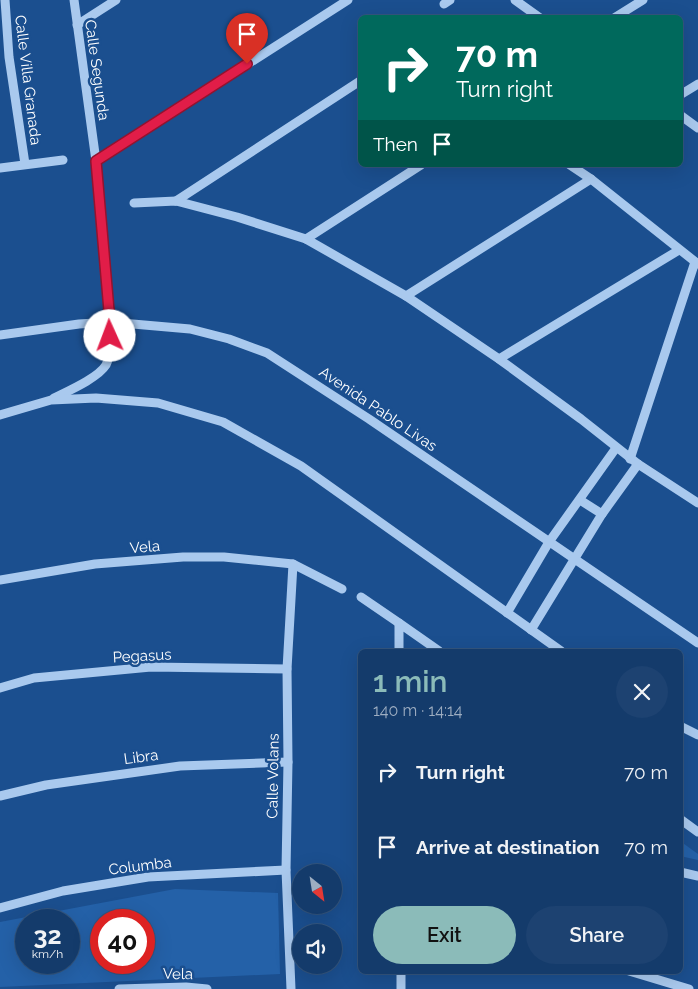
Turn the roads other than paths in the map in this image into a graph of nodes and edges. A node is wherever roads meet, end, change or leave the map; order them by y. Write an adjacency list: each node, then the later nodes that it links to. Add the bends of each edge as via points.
1 (5, 0): 10 (street, Calle Villa Granada)
2 (74, 0): 9 (street, Calle Segunda)
3 (116, 0): 9 (street)
4 (348, 0): 17 (street)
5 (515, 0): 7 (street)
6 (643, 0): 8 (street)
7 (536, 15)
8 (619, 15)
9 (77, 25): 17 (street, Calle Segunda)
10 (5, 58): 18 (street, Calle Villa Granada)
11 (358, 82): 23 (street)
12 (698, 84): 13 (street)
13 (683, 93)
14 (683, 117): 15 (street)
15 (698, 128)
16 (63, 160): 18 (street)
17 (96, 161): 29 (street, Calle Segunda)
18 (25, 164): 21 (street)
19 (418, 167): 25 (street)
20 (573, 167): 22 (street)
21 (0, 168)
22 (591, 179): 26 (street); 28 (street)
23 (176, 201): 24 (street); 25 (street)
24 (134, 203)
25 (306, 239): 28 (street)
26 (679, 250): 27 (street); 31 (street)
27 (697, 263): 35 (street)
28 (406, 296): 31 (street)
29 (110, 322): 30 (street, Avenida Pablo Livas); 32 (street, Calle Segunda, via 110,349 105,365 90,379); 39 (street, Avenida Pablo Livas, via 190,329 267,353)
30 (0, 334)
31 (499, 359): 34 (street)
32 (51, 400): 33 (street); 45 (street, via 96,398 158,403 223,422 301,466)
33 (0, 415)
34 (616, 448): 35 (street); 36 (street)
35 (634, 461): 37 (street); 38 (street)
36 (580, 500): 38 (street); 39 (street)
37 (698, 503)
38 (602, 514): 40 (street)
39 (549, 542): 40 (street, Avenida Pablo Livas); 45 (street)
40 (576, 560): 47 (street); 48 (street, Avenida Pablo Livas)
41 (293, 564): 42 (street, Vela, via 224,557 183,557 95,564); 43 (street); 52 (street, Calle Volans)
42 (0, 580)
43 (342, 589)
44 (361, 597): 46 (street)
45 (507, 613): 47 (street)
46 (398, 623): 49 (street); 50 (street)
47 (531, 630): 51 (street)
48 (698, 643)
49 (399, 649)
50 (436, 649)
51 (558, 649)
52 (287, 669): 53 (street, Pegasus, via 151,668 34,678); 56 (street, Calle Volans)
53 (0, 688)
54 (683, 728): 55 (street)
55 (698, 735)
56 (288, 762): 57 (street, Libra, via 180,766 46,785); 60 (street, Calle Volans)
57 (0, 796)
58 (683, 821): 59 (street)
59 (698, 832)
60 (286, 870): 63 (street, Columba, via 148,877 63,891); 68 (street, Calle Volans)
61 (683, 873): 62 (street)
62 (698, 876)
63 (0, 908)
64 (402, 974): 69 (street)
65 (639, 974): 70 (street)
66 (119, 989): 67 (street, Vela)
67 (207, 989)
68 (291, 989)
69 (401, 989)
70 (689, 989)

